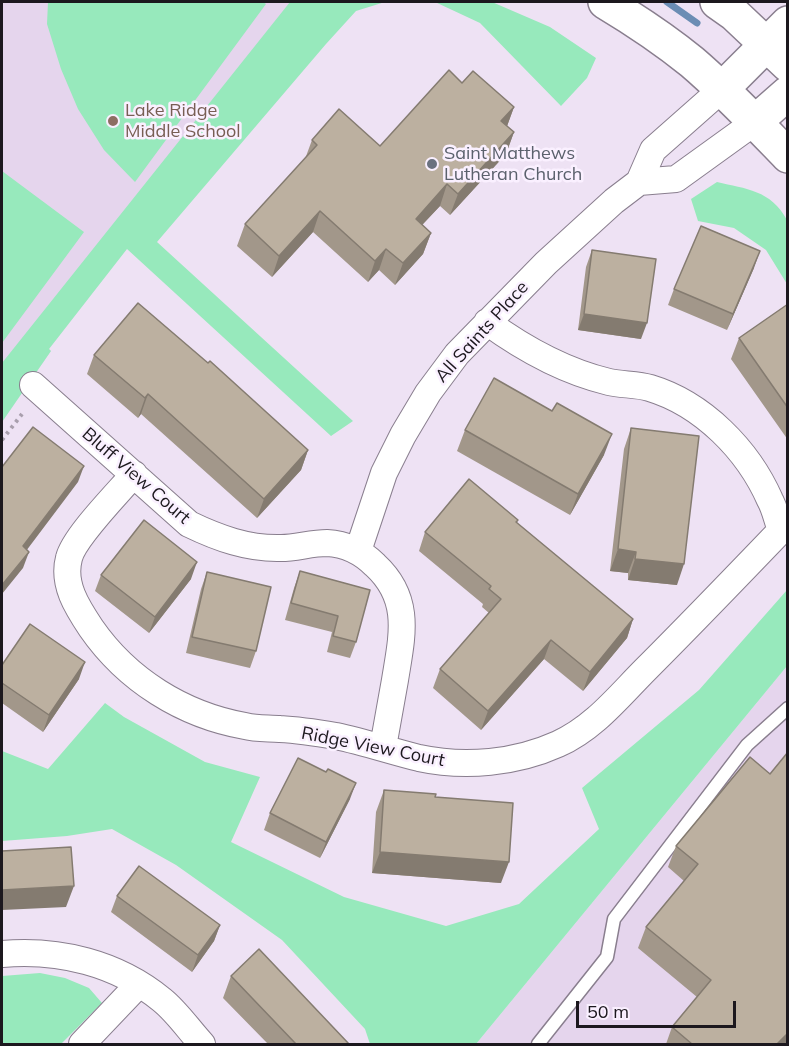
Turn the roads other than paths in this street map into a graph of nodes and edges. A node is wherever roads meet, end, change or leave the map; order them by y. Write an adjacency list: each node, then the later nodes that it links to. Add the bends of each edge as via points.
1 (605, 2): 4 (main road, via 667,43)
2 (717, 2): 3 (main road)
3 (780, 44): 4 (main road)
4 (722, 89): 6 (main road); 8 (street, All Saints Place, via 653,150)
5 (788, 93): 6 (main road)
6 (754, 122): 7 (main road); 8 (street, via 676,179)
7 (788, 156)
8 (639, 182): 9 (street, All Saints Place, via 546,263)
9 (487, 322): 12 (street, Ridge View Court, via 545,359 610,382 649,387 706,418 751,465); 13 (street, All Saints Place, via 457,354 402,435 384,473)
10 (33, 385): 11 (street, Bluff View Court)
11 (134, 474): 13 (street, Bluff View Court, via 189,524 216,537 245,545 280,548 325,543); 15 (street, Ridge View Court, via 77,540 66,572 69,589 81,613 119,662 169,699 206,716 246,727 335,736)
12 (784, 527): 15 (street, Ridge View Court, via 588,727 569,738 527,755 487,762 431,760)
13 (358, 551): 15 (street, Bluff View Court, via 381,569 401,608 403,630)
14 (788, 708): 20 (lane, via 747,746 614,919 608,957)
15 (383, 747)
16 (2, 954): 17 (street, via 59,954 92,962)
17 (139, 984): 18 (street); 19 (street, via 163,1001)
18 (81, 1044)
19 (202, 1044)
20 (538, 1044)

